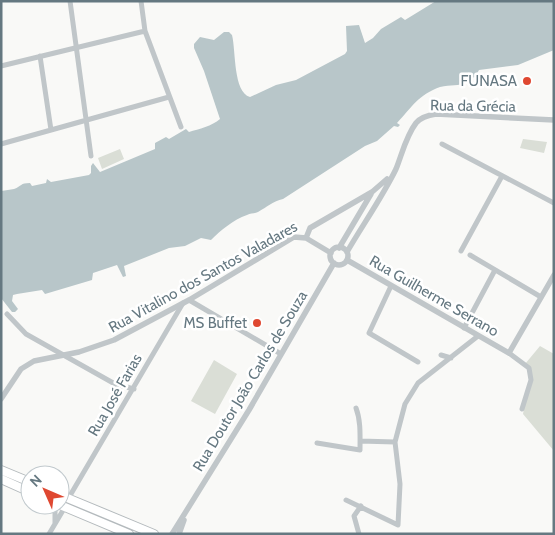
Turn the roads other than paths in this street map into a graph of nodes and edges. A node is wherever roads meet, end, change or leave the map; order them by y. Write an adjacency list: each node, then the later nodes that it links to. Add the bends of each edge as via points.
1 (70, 1): 4 (street)
2 (141, 1): 3 (street)
3 (145, 31): 4 (street); 7 (street)
4 (77, 49): 5 (street); 8 (street)
5 (40, 56): 6 (street); 11 (street)
6 (1, 66)
7 (169, 97): 8 (street); 10 (street)
8 (86, 120): 11 (street); 14 (street)
9 (554, 120): 15 (street, Rua da Grécia, via 431,115 417,122 409,134)
10 (180, 127)
11 (51, 130): 12 (street)
12 (1, 144)
13 (442, 144): 16 (street)
14 (91, 156)
15 (395, 170): 17 (street, Rua Vitalino dos Santos Valadares); 22 (street)
16 (502, 176): 18 (street); 21 (street)
17 (372, 192): 19 (street, Rua Vitalino dos Santos Valadares, via 310,228); 20 (street)
18 (554, 203)
19 (306, 238): 23 (street); 31 (street, Rua Vitalino dos Santos Valadares, via 294,237)
20 (339, 248): 22 (street); 23 (street)
21 (461, 251)
22 (347, 252): 25 (street)
23 (331, 253): 26 (street)
24 (470, 255): 27 (street)
25 (347, 260): 26 (street, via 342,264); 29 (street, Rua Guilherme Serrano)
26 (334, 263): 36 (street, Rua Doutor João Carlos de Souza)
27 (495, 270): 30 (street); 33 (street)
28 (554, 275): 30 (street)
29 (391, 286): 33 (street, Rua Guilherme Serrano); 40 (street, via 369,333)
30 (541, 297): 35 (street)
31 (186, 301): 36 (street); 37 (street, Rua Vitalino dos Santos Valadares, via 114,340); 41 (street, Rua José Farias)
32 (7, 314): 37 (street, via 26,334)
33 (464, 328): 34 (street, Rua Guilherme Serrano)
34 (478, 336): 35 (street, Rua Guilherme Serrano); 39 (street)
35 (508, 353): 44 (street, via 529,368 531,380)
36 (281, 354): 57 (street, Rua Doutor João Carlos de Souza)
37 (62, 355): 41 (street, via 115,384); 42 (street, Rua Vitalino dos Santos Valadares, via 34,361 21,369)
38 (441, 355): 39 (street)
39 (451, 358): 46 (street, via 418,383 405,404)
40 (418, 362)
41 (134, 389): 52 (street, Rua José Farias)
42 (1, 398)
43 (356, 408): 45 (street)
44 (522, 410)
45 (360, 441): 46 (street); 47 (street, via 360,450)
46 (395, 442): 55 (street, via 400,484 398,525)
47 (317, 443)
48 (1, 470): 49 (main road)
49 (20, 478)
50 (1, 479): 51 (main road)
51 (20, 488)
52 (70, 496)
53 (70, 500): 63 (main road)
54 (346, 500): 55 (street)
55 (361, 506): 66 (street, via 354,516)
56 (70, 509): 62 (main road)
57 (187, 511): 64 (street, Rua Doutor João Carlos de Souza); 65 (street, Rua Doutor João Carlos de Souza)
58 (55, 515): 60 (street)
59 (58, 515): 60 (street)
60 (55, 524): 61 (street)
61 (49, 534)
62 (129, 534)
63 (154, 534)
64 (172, 534)
65 (179, 534)
66 (359, 534)

